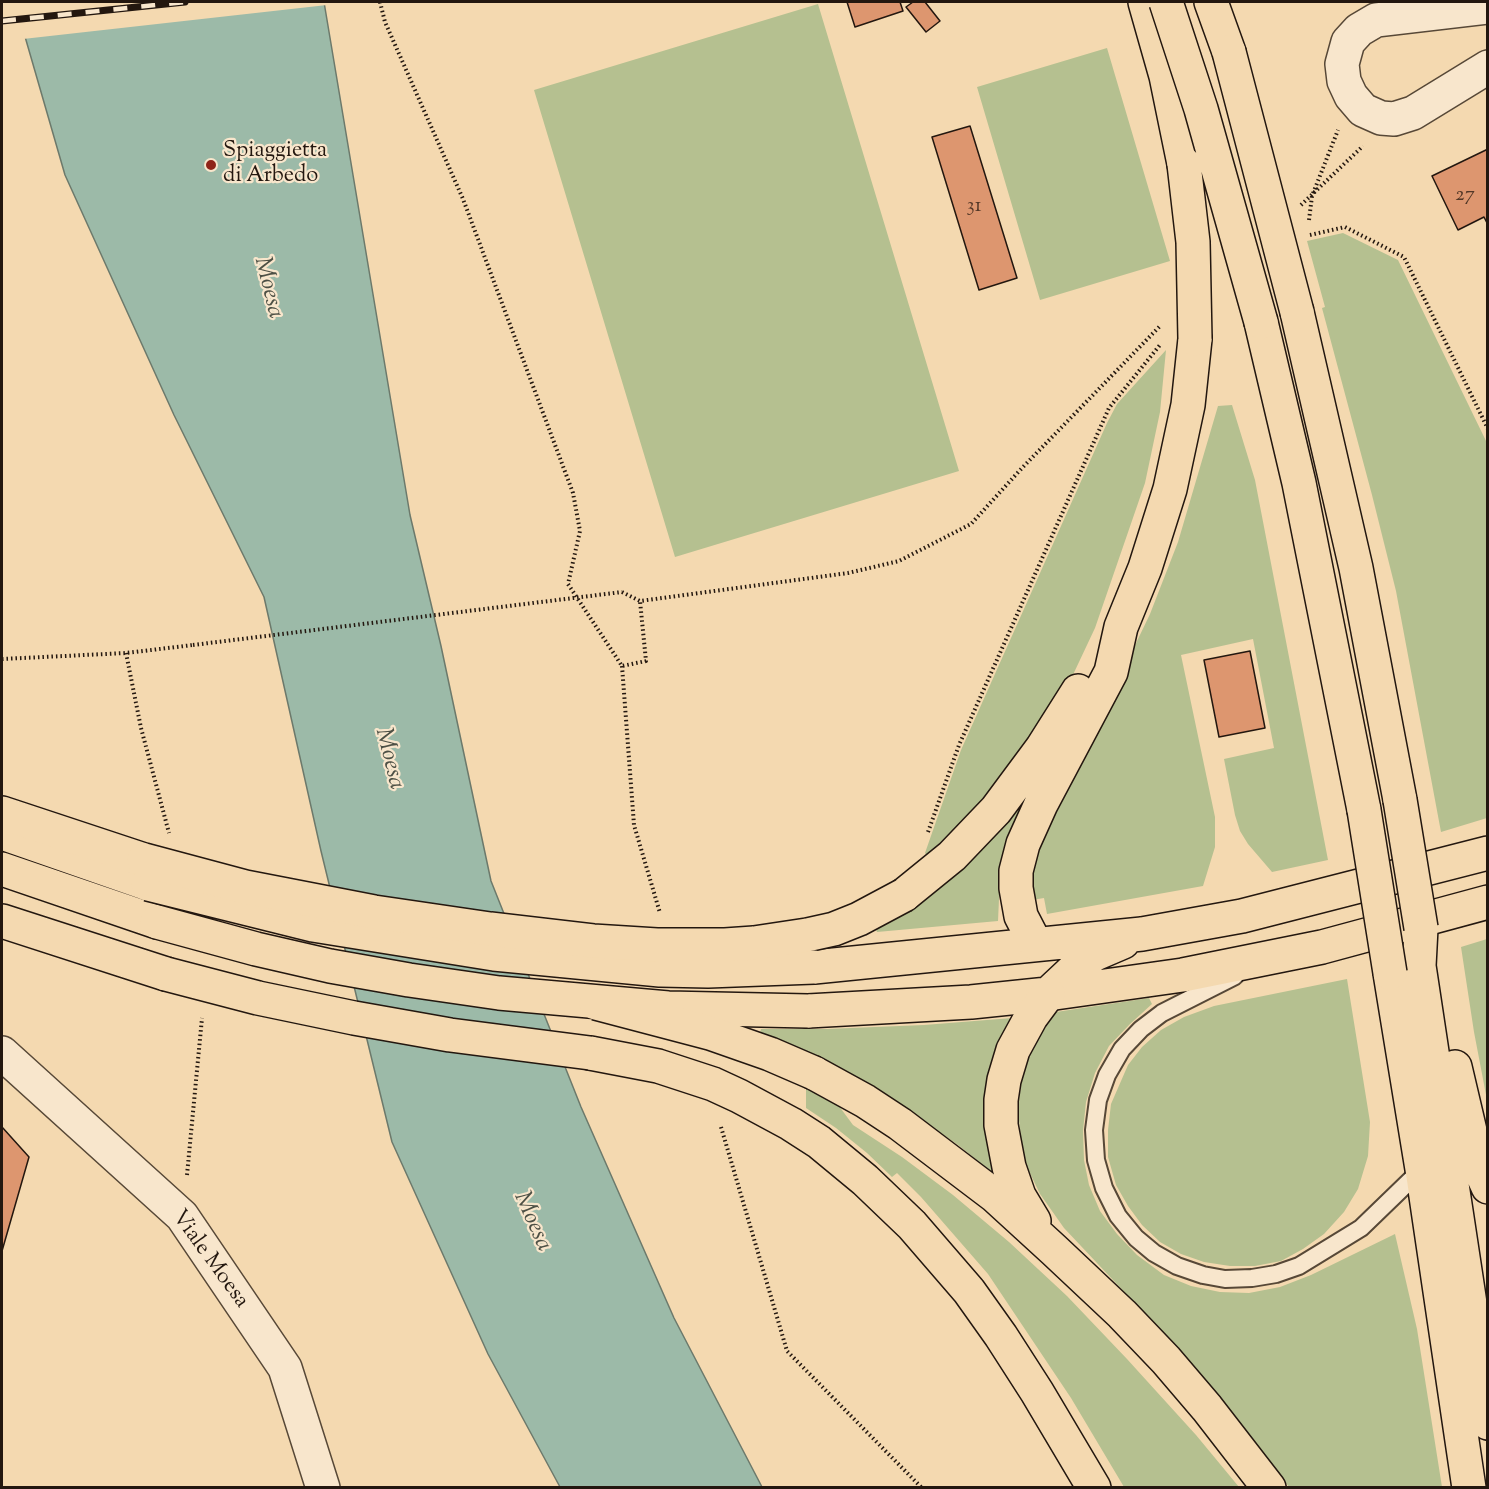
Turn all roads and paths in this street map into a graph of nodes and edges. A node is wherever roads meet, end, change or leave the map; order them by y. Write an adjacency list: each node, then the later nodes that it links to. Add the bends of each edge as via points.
1 (380, 2): 16 (path, via 385,22 463,199 573,493 580,531 568,584)
2 (1145, 2): 14 (main road, bridge, via 1166,76 1184,164 1193,242 1195,339 1188,405 1170,489)
3 (1166, 2): 29 (main road, bridge, via 1261,322 1302,495 1364,810)
4 (1211, 2): 29 (main road, bridge, via 1229,52 1297,312 1356,567 1422,928)
5 (1488, 8): 7 (street, via 1376,20 1359,30 1348,42 1342,64)
6 (1488, 67): 7 (street, via 1413,113 1394,119 1363,110)
7 (1351, 96): 9 (path)
8 (1371, 141): 9 (path)
9 (1312, 196): 12 (path, via 1307,235 1345,227 1404,257)
10 (1152, 332): 13 (path, via 971,524 899,561 848,573)
11 (1161, 344): 19 (path, via 1109,408 959,745)
12 (1488, 429)
13 (640, 600): 15 (path, bridge, via 622,592 126,653); 16 (path, via 646,661)
14 (1121, 627): 22 (main road, bridge, via 1018,783 952,856 904,895 834,929 735,944 593,941 374,912); 27 (main road, via 1111,672 1023,844 1016,870 1018,903)
15 (2, 659)
16 (622, 666): 25 (path, via 634,825)
17 (2, 813): 22 (main road)
18 (2, 833): 22 (main road)
19 (925, 842)
20 (1488, 853): 26 (main road, via 1242,916)
21 (2, 869): 31 (main road, bridge, via 157,922 256,949 386,976)
22 (146, 872): 27 (main road, bridge, via 313,925 494,954 660,970 814,967)
23 (1488, 902): 28 (main road)
24 (2, 921): 40 (main road, bridge, via 166,974 258,998 450,1035 658,1066 730,1092 819,1142 912,1224 975,1300 1037,1392)
25 (663, 923)
26 (1142, 934): 27 (main road); 30 (main road, via 1095,954)
27 (1035, 943): 30 (main road, via 1051,959)
28 (1265, 960): 30 (main road, via 1107,986); 34 (lane, via 1162,1013 1122,1049 1107,1075 1098,1100 1095,1150 1104,1188 1118,1216 1136,1238 1177,1266 1225,1279 1252,1278 1299,1266 1325,1252 1360,1228)
29 (1416, 967): 34 (main road); 35 (main road, via 1455,1066 1478,1165); 37 (main road)
30 (1058, 984): 31 (main road, bridge, via 918,1006 808,1011); 36 (main road, via 1031,1017 1011,1057 1001,1100 1004,1147 1016,1190)
31 (596, 1003): 36 (main road, bridge, via 710,1034 814,1073 900,1124 996,1196)
32 (2, 1053): 38 (street, Viale Moesa, via 182,1216 285,1368)
33 (721, 1127): 39 (path, via 787,1351)
34 (1422, 1169): 42 (main road)
35 (1488, 1187)
36 (1054, 1250): 41 (main road, via 1166,1360)
37 (1488, 1423)
38 (323, 1488)
39 (922, 1488)
40 (1094, 1488)
41 (1269, 1488)
42 (1469, 1488)

